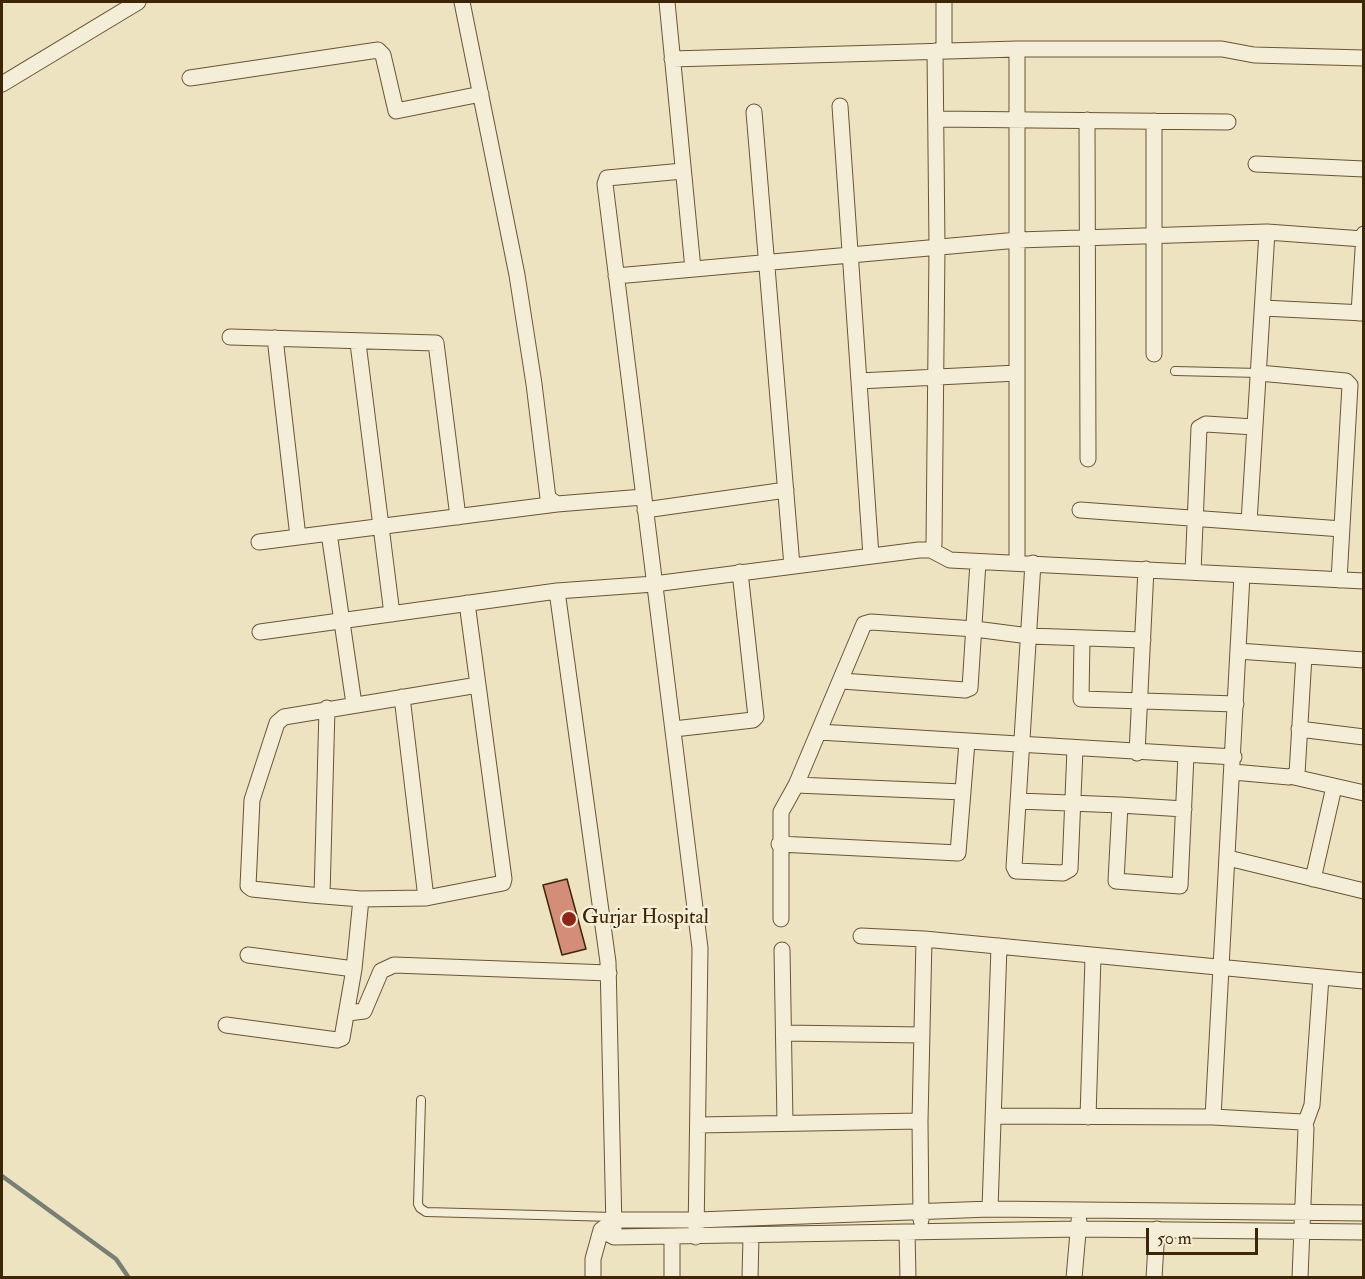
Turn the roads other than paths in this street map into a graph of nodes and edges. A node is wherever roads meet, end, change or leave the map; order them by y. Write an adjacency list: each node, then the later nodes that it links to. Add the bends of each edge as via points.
1 (138, 2): 10 (street)
2 (462, 2): 11 (street)
3 (667, 2): 8 (street)
4 (944, 2): 6 (street)
5 (1017, 49): 6 (street); 7 (street, via 1222,50 1254,55); 15 (street)
6 (939, 51): 8 (street); 14 (street)
7 (1364, 58)
8 (672, 59): 21 (street)
9 (190, 78): 11 (street, via 378,50 383,55 396,111)
10 (2, 84)
11 (481, 94): 47 (street, via 518,286 548,498)
12 (840, 106): 29 (street)
13 (754, 112): 30 (street)
14 (936, 118): 15 (street); 28 (street)
15 (1017, 118): 16 (street); 27 (street)
16 (1087, 120): 17 (street); 25 (street)
17 (1154, 120): 18 (street); 23 (street)
18 (1228, 122)
19 (1256, 164): 20 (street)
20 (1364, 169)
21 (683, 171): 31 (street); 32 (street, via 605,180)
22 (1267, 232): 23 (street); 26 (street); 33 (street)
23 (1154, 234): 25 (street); 38 (street)
24 (1364, 234): 26 (street)
25 (1088, 237): 27 (street); 45 (street)
26 (1363, 239): 34 (street)
27 (1018, 240): 28 (street); 40 (street)
28 (937, 247): 29 (street); 42 (street)
29 (851, 255): 30 (street); 43 (street)
30 (768, 262): 31 (street); 46 (street)
31 (693, 269): 32 (street)
32 (616, 276): 48 (street)
33 (1263, 308): 34 (street); 41 (street)
34 (1361, 313)
35 (230, 337): 36 (street)
36 (275, 338): 37 (street); 56 (street)
37 (358, 343): 50 (street, via 436,343); 53 (street)
38 (1154, 354)
39 (1175, 371): 41 (lane)
40 (1017, 373): 42 (street); 61 (street)
41 (1259, 373): 44 (street); 54 (street, via 1346,381 1350,385)
42 (936, 378): 43 (street); 58 (street)
43 (859, 381): 59 (street)
44 (1254, 427): 51 (street, via 1206,424 1199,428); 52 (street)
45 (1088, 459)
46 (786, 490): 48 (street); 63 (street)
47 (557, 504): 48 (street); 50 (street)
48 (644, 504): 70 (street)
49 (1080, 510): 51 (street)
50 (458, 516): 53 (street)
51 (1195, 518): 52 (street); 66 (street)
52 (1249, 522): 54 (street)
53 (382, 526): 55 (street); 73 (street)
54 (1342, 529): 68 (street)
55 (329, 533): 56 (street); 74 (street)
56 (298, 537): 57 (street)
57 (259, 542)
58 (936, 553): 59 (street); 60 (street)
59 (871, 556): 63 (street)
60 (978, 562): 61 (street); 75 (street)
61 (1017, 563): 62 (street)
62 (1033, 563): 64 (street); 77 (street)
63 (792, 566): 65 (street)
64 (1146, 569): 66 (street); 79 (street)
65 (740, 572): 70 (street); 90 (street, via 756,717)
66 (1193, 572): 67 (street)
67 (1242, 575): 68 (street); 80 (street)
68 (1339, 580): 69 (street)
69 (1364, 581)
70 (654, 584): 71 (street); 90 (street)
71 (556, 591): 72 (street); 125 (street)
72 (467, 603): 73 (street); 84 (street)
73 (392, 614): 74 (street)
74 (343, 621): 76 (street); 87 (street)
75 (975, 629): 77 (street); 83 (street, via 867,622 861,628); 83 (street, via 972,684 965,690)
76 (260, 632)
77 (1029, 636): 78 (street); 95 (street)
78 (1082, 639): 79 (street); 86 (street, via 1081,699)
79 (1143, 640): 86 (street)
80 (1238, 651): 81 (street); 88 (street)
81 (1304, 656): 82 (street); 91 (street)
82 (1364, 660)
83 (842, 681): 92 (street)
84 (478, 685): 85 (street); 114 (street, via 504,879 498,886)
85 (402, 697): 87 (street); 114 (street)
86 (1140, 701): 88 (street); 97 (street)
87 (354, 704): 89 (street)
88 (1236, 704): 99 (street)
89 (327, 708): 113 (street); 113 (street, via 294,713 277,723 252,800 248,881 252,889)
90 (674, 729): 139 (street, via 700,948)
91 (1299, 729): 93 (street); 100 (street)
92 (819, 732): 94 (street); 101 (street)
93 (1364, 737)
94 (967, 742): 95 (street); 103 (street)
95 (1022, 746): 96 (street); 105 (street)
96 (1075, 749): 97 (street); 106 (street)
97 (1137, 753): 98 (street)
98 (1186, 755): 99 (street); 108 (street)
99 (1234, 765): 100 (street); 110 (street)
100 (1294, 777): 102 (street)
101 (796, 785): 103 (street); 109 (street, via 781,812)
102 (1334, 787): 104 (street); 111 (street)
103 (963, 792): 109 (street, via 960,850 954,855)
104 (1364, 793)
105 (1018, 801): 106 (street); 106 (street, via 1015,870 1052,873 1068,873 1070,869)
106 (1072, 803): 107 (street)
107 (1120, 805): 108 (street); 108 (street, via 1116,881 1177,886 1181,883)
108 (1184, 809)
109 (779, 844): 116 (street)
110 (1228, 858): 111 (street); 123 (street)
111 (1313, 879): 112 (street)
112 (1364, 891)
113 (322, 896): 115 (street)
114 (426, 898): 115 (street)
115 (361, 899): 124 (street)
116 (781, 919)
117 (861, 936): 118 (street)
118 (924, 939): 119 (street); 131 (street)
119 (999, 946): 122 (street); 133 (street)
120 (782, 951): 130 (street)
121 (248, 955): 124 (street)
122 (1093, 957): 123 (street); 134 (street)
123 (1220, 967): 126 (street); 135 (street)
124 (354, 969): 128 (street)
125 (609, 973): 128 (street, via 393,965 381,971 364,1011); 145 (street)
126 (1322, 977): 127 (street); 138 (street, via 1312,1105)
127 (1364, 981)
128 (348, 1013): 129 (street, via 345,1034 337,1040)
129 (226, 1025)
130 (784, 1033): 131 (street); 137 (street)
131 (922, 1035): 136 (street)
132 (421, 1100): 145 (lane, via 418,1204 426,1212)
133 (993, 1116): 134 (street); 140 (street)
134 (1088, 1117): 135 (street)
135 (1213, 1117): 138 (street)
136 (920, 1121): 137 (street); 141 (street)
137 (785, 1123): 139 (street)
138 (1305, 1124): 143 (street)
139 (698, 1125): 146 (street)
140 (990, 1209): 141 (street); 142 (street)
141 (921, 1210): 146 (street); 150 (street)
142 (1080, 1210): 143 (street); 147 (street)
143 (1302, 1211): 144 (street); 149 (street)
144 (1364, 1212)
145 (614, 1219): 146 (street); 152 (street)
146 (697, 1220): 154 (street)
147 (1078, 1229): 148 (street); 150 (street); 160 (street)
148 (1157, 1229): 149 (street); 161 (street)
149 (1302, 1231): 151 (street); 162 (street)
150 (915, 1232): 153 (street); 159 (street)
151 (1364, 1232)
152 (608, 1234): 155 (street); 156 (street, via 593,1258)
153 (751, 1236): 154 (street); 158 (street)
154 (696, 1237): 155 (street)
155 (672, 1238): 157 (street)
156 (593, 1278)
157 (672, 1278)
158 (750, 1278)
159 (908, 1278)
160 (1074, 1278)
161 (1154, 1278)
162 (1300, 1278)

